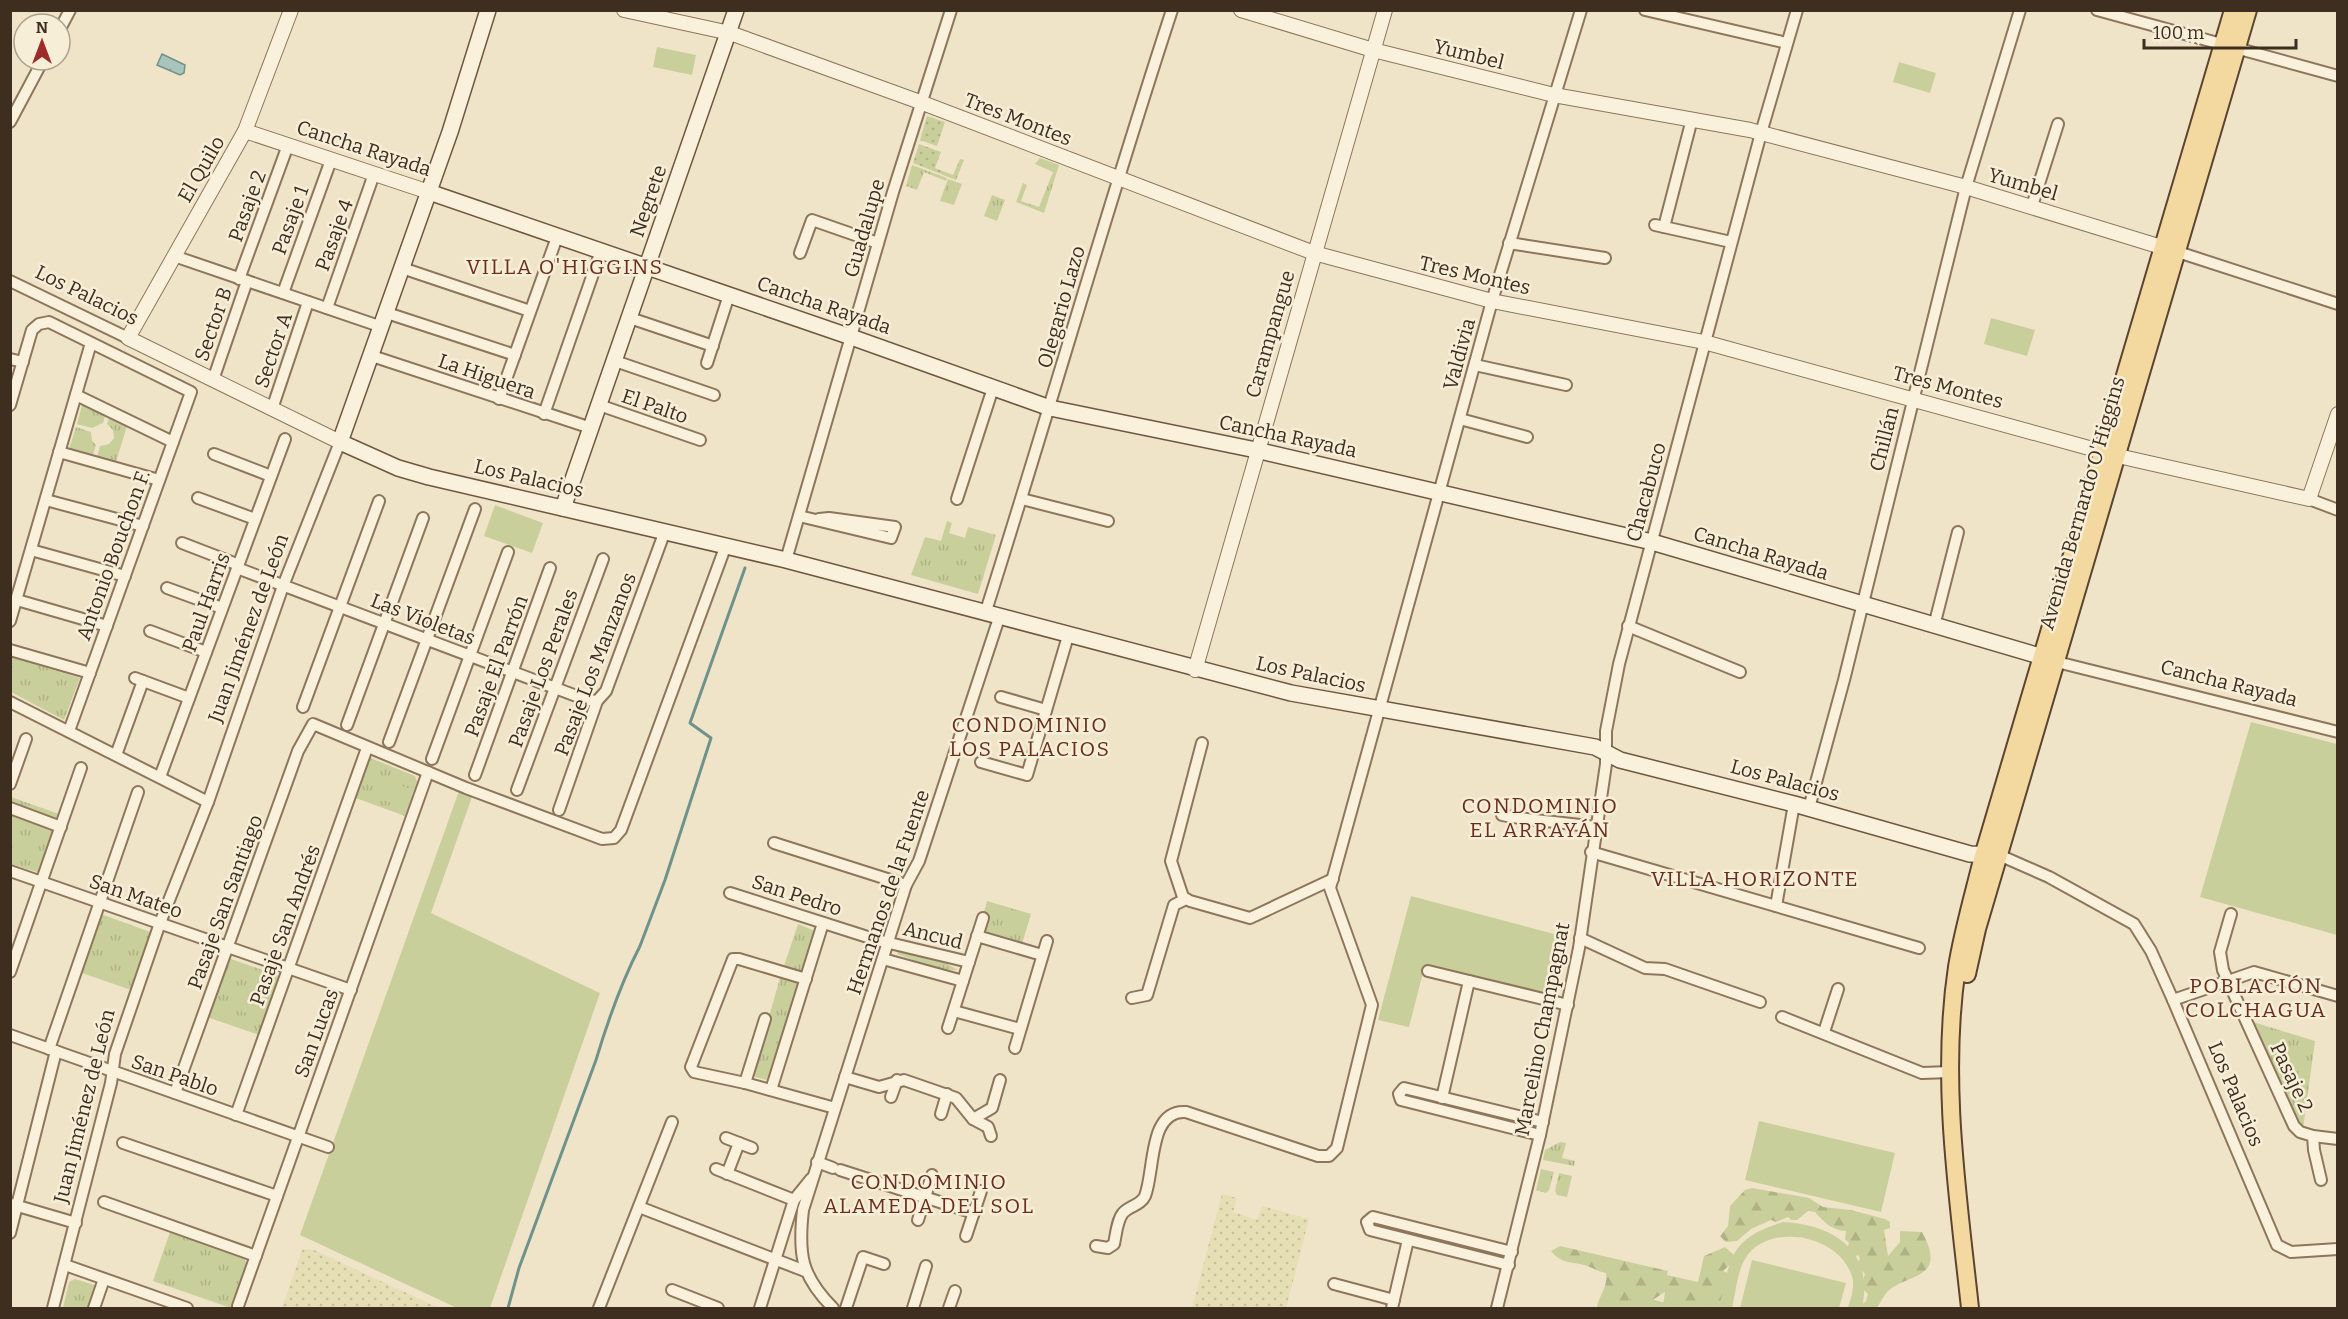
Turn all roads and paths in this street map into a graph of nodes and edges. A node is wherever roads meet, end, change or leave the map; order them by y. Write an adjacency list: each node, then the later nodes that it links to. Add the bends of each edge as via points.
1 (291, 10): 27 (street, El Quilo)
2 (488, 10): 34 (main road, Juan Jiménez de León)
3 (624, 10): 16 (street, Tres Montes)
4 (736, 10): 16 (main road, Negrete)
5 (951, 10): 23 (street, Guadalupe)
6 (1172, 10): 32 (street, Olegario Lazo)
7 (1241, 10): 19 (street, Yumbel)
8 (1385, 10): 19 (street, Carampangue)
9 (1581, 10): 22 (street, Valdivia)
10 (1645, 10): 17 (street)
11 (1797, 10): 17 (street, Chacabuco)
12 (2020, 10): 33 (street, Chillán)
13 (2097, 10): 18 (street)
14 (2233, 10): 18 (main road, Avenida Bernardo O'Higgins)
15 (2248, 10): 18 (main road, Avenida Bernardo O'Higgins)
16 (730, 33): 23 (street, Tres Montes); 46 (main road, Negrete)
17 (1787, 43): 28 (street, Chacabuco)
18 (2230, 46): 21 (street); 40 (main road, Avenida Bernardo O'Higgins)
19 (1373, 50): 22 (street, Yumbel); 43 (street, Carampangue)
20 (37, 72): 25 (street)
21 (2337, 76)
22 (1554, 95): 24 (street, Yumbel); 39 (street, Valdivia)
23 (920, 102): 32 (street, Tres Montes); 38 (street, Guadalupe)
24 (1692, 119): 28 (street, Yumbel); 37 (street, via 1660,226)
25 (10, 122)
26 (2058, 124): 35 (street)
27 (245, 131): 29 (street, Cancha Rayada); 44 (street, El Quilo)
28 (1761, 133): 33 (street, Yumbel); 37 (street, Chacabuco)
29 (288, 145): 30 (street, Cancha Rayada); 48 (street, Pasaje 2)
30 (331, 160): 31 (street, Cancha Rayada); 50 (street, Pasaje 1)
31 (374, 174): 34 (street, Cancha Rayada); 55 (street, Pasaje 4)
32 (1117, 177): 43 (street, Tres Montes); 80 (street, Olegario Lazo)
33 (1966, 187): 35 (street, Yumbel); 76 (street, Chillán)
34 (429, 192): 36 (main road, Cancha Rayada); 47 (main road, Juan Jiménez de León)
35 (2032, 207): 40 (street, Yumbel)
36 (557, 237): 41 (main road, Cancha Rayada); 56 (street)
37 (1731, 242): 61 (street, Chacabuco)
38 (878, 243): 42 (street, via 812,220); 59 (street, Guadalupe)
39 (1509, 243): 45 (street); 52 (street, Valdivia)
40 (2171, 250): 54 (street, Yumbel); 94 (main road, Avenida Bernardo O'Higgins)
41 (601, 251): 46 (main road, Cancha Rayada); 82 (street)
42 (800, 253)
43 (1314, 253): 52 (street, Tres Montes); 91 (street, Carampangue)
44 (174, 256): 48 (street); 60 (street, El Quilo)
45 (1605, 258)
46 (648, 267): 51 (main road, Cancha Rayada); 57 (main road, Negrete)
47 (402, 268): 56 (street); 58 (main road, Juan Jiménez de León)
48 (243, 280): 50 (street); 71 (street, Sector B)
49 (10, 281): 60 (street, Los Palacios)
50 (283, 293): 53 (street)
51 (729, 295): 59 (main road, Cancha Rayada); 63 (street)
52 (1492, 301): 61 (street, Tres Montes); 70 (street, Valdivia)
53 (308, 302): 55 (street); 81 (street, Sector A)
54 (2337, 304)
55 (327, 308): 58 (street)
56 (530, 311): 64 (street)
57 (630, 318): 63 (street); 67 (main road, Negrete)
58 (384, 320): 64 (street); 65 (main road, Juan Jiménez de León)
59 (851, 337): 73 (main road, Cancha Rayada); 107 (street, Guadalupe)
60 (128, 338): 71 (street, Los Palacios)
61 (1704, 342): 76 (street, Tres Montes); 115 (street, Chacabuco)
62 (91, 343): 68 (street, via 49,322 34,327); 74 (street); 89 (street, Antonio Bouchon F., via 191,392)
63 (713, 346): 69 (street)
64 (515, 355): 77 (street)
65 (372, 356): 77 (street, La Higuera); 90 (main road, Juan Jiménez de León)
66 (10, 359): 68 (street)
67 (615, 361): 75 (street); 79 (main road, Negrete)
68 (22, 362): 78 (street)
69 (707, 363)
70 (1475, 364): 72 (street); 84 (street, Valdivia)
71 (213, 380): 81 (street, Los Palacios)
72 (1566, 386)
73 (993, 388): 80 (main road, Cancha Rayada); 99 (street)
74 (76, 395): 89 (street); 92 (street)
75 (714, 395)
76 (1913, 397): 94 (street, Tres Montes); 128 (street, Chillán)
77 (499, 399): 82 (street, La Higuera)
78 (10, 405)
79 (599, 405): 85 (main road, Negrete); 88 (street, El Palto)
80 (1050, 408): 91 (main road, Cancha Rayada); 100 (street, Olegario Lazo)
81 (272, 409): 90 (street, Los Palacios)
82 (544, 414): 85 (street, La Higuera)
83 (2337, 414): 101 (street)
84 (1460, 418): 86 (street); 97 (street, Valdivia)
85 (591, 428): 104 (main road, Negrete)
86 (1527, 437)
87 (285, 439): 95 (street, Paul Harris)
88 (700, 440)
89 (173, 442): 96 (street, Antonio Bouchon F.)
90 (340, 442): 104 (main road, Los Palacios, via 398,468); 125 (street, Juan Jiménez de León)
91 (1256, 450): 97 (main road, Cancha Rayada); 144 (street, Carampangue)
92 (59, 452): 96 (street); 102 (street)
93 (214, 454): 95 (street)
94 (2111, 454): 101 (street, Tres Montes); 143 (main road, Avenida Bernardo O'Higgins)
95 (272, 476): 109 (street, Paul Harris)
96 (159, 480): 112 (street, Antonio Bouchon F.)
97 (1440, 492): 115 (main road, Cancha Rayada); 155 (street, Valdivia)
98 (198, 498): 109 (street)
99 (957, 499)
100 (1022, 499): 111 (street); 131 (street, Olegario Lazo)
101 (2309, 499): 106 (street, Tres Montes)
102 (46, 500): 112 (street); 118 (street)
103 (379, 501): 129 (street)
104 (563, 508): 113 (main road, Los Palacios)
105 (475, 509): 139 (street)
106 (2337, 510)
107 (799, 516): 110 (street); 121 (street, Guadalupe)
108 (423, 518): 133 (street)
109 (255, 519): 122 (street, Paul Harris)
110 (819, 519): 110 (street, via 891,538 895,527 829,518)
111 (1108, 522)
112 (143, 526): 124 (street, Antonio Bouchon F.)
113 (665, 531): 117 (main road, Los Palacios); 151 (street, Pasaje Los Manzanos, via 606,691)
114 (1959, 532): 136 (street)
115 (1652, 542): 128 (main road, Cancha Rayada); 135 (street, Chacabuco)
116 (182, 543): 122 (street, Las Violetas)
117 (726, 545): 121 (main road, Los Palacios); 168 (street, via 621,830 614,838 602,839)
118 (31, 550): 124 (street); 127 (street)
119 (507, 552): 142 (street)
120 (603, 559): 148 (street, Pasaje Los Perales)
121 (786, 560): 131 (main road, Los Palacios)
122 (238, 566): 125 (street, Las Violetas); 130 (street, Paul Harris)
123 (550, 568): 145 (street, Pasaje El Parrón)
124 (125, 576): 134 (street, Antonio Bouchon F.)
125 (284, 586): 129 (street, Las Violetas); 174 (street, Juan Jiménez de León)
126 (167, 588): 130 (street)
127 (16, 600): 132 (street); 134 (street)
128 (1862, 604): 136 (main road, Cancha Rayada); 177 (street, Chillán)
129 (340, 607): 133 (street, Las Violetas); 153 (street)
130 (222, 608): 141 (street, Paul Harris)
131 (992, 616): 138 (main road, Los Palacios); 188 (street, Hermanos de la Fuente, via 919,861)
132 (10, 621)
133 (384, 624): 139 (street, Las Violetas); 156 (street)
134 (107, 626): 147 (street, Antonio Bouchon F.)
135 (1628, 626): 146 (street); 163 (street, Chacabuco, via 1608,717)
136 (1934, 626): 143 (main road, Cancha Rayada)
137 (150, 631): 141 (street)
138 (1068, 636): 144 (main road, Los Palacios); 154 (street)
139 (427, 640): 142 (street, Las Violetas); 160 (street)
140 (10, 651): 147 (street)
141 (206, 652): 150 (street, Paul Harris)
142 (469, 656): 145 (street, Las Violetas); 165 (street)
143 (2050, 660): 158 (street, Cancha Rayada); 184 (main road, Avenida Bernardo O'Higgins)
144 (1195, 670): 155 (main road, Los Palacios)
145 (512, 672): 148 (street, Las Violetas); 169 (street, Pasaje El Parrón)
146 (1740, 672)
147 (90, 673): 157 (street, Antonio Bouchon F.)
148 (555, 688): 151 (street, Las Violetas); 172 (street, Pasaje Los Perales)
149 (1001, 697): 154 (street)
150 (189, 698): 164 (street, via 139,679); 170 (street, Paul Harris)
151 (597, 701): 178 (street, Pasaje Los Manzanos)
152 (10, 702): 157 (street)
153 (303, 707)
154 (1046, 710): 166 (street, via 1027,775)
155 (1381, 710): 163 (main road, Los Palacios); 186 (street, Valdivia)
156 (346, 725)
157 (69, 731): 164 (street)
158 (2337, 732)
159 (26, 740): 171 (street)
160 (388, 742)
161 (1202, 744): 190 (street, via 1171,861)
162 (368, 748): 168 (street); 201 (street, Pasaje San Santiago, via 313,724 298,751); 206 (street, Pasaje San Andrés)
163 (1606, 752): 175 (main road, Los Palacios, via 1620,760); 181 (street, Marcelino Champagnat)
164 (116, 755): 170 (street)
165 (432, 759)
166 (981, 762)
167 (81, 768): 180 (street)
168 (428, 772): 214 (street, San Lucas)
169 (475, 775)
170 (160, 777): 174 (street)
171 (10, 784)
172 (517, 790)
173 (138, 792): 191 (street)
174 (208, 802): 195 (street, Juan Jiménez de León)
175 (1794, 804): 177 (main road, Los Palacios); 192 (street)
176 (10, 808): 180 (street)
177 (1809, 808): 184 (main road, Los Palacios)
178 (559, 810)
179 (1502, 815): 181 (street)
180 (61, 827): 187 (street)
181 (1595, 827): 183 (street, Marcelino Champagnat)
182 (774, 843): 188 (street)
183 (1591, 852): 192 (street); 198 (street, Marcelino Champagnat)
184 (1991, 856): 217 (street, Los Palacios, via 2049,876 2129,919 2148,945); 230 (main road, Avenida Bernardo O'Higgins, via 1966,978 1954,1005)
185 (10, 871): 187 (street, San Mateo)
186 (1332, 879): 190 (street, via 1250,918); 275 (street, via 1330,888 1372,1005 1337,1148 1329,1156 1318,1156 1186,1113 1174,1113 1160,1127 1145,1196 1120,1216 1114,1244 1108,1248)
187 (42, 882): 191 (street, San Mateo); 208 (street)
188 (906, 885): 200 (street, Hermanos de la Fuente)
189 (730, 893): 196 (street, San Pedro)
190 (1186, 899): 216 (street, via 1173,905 1147,995)
191 (100, 902): 195 (street, San Mateo); 228 (street)
192 (1776, 906): 202 (street)
193 (2231, 914): 210 (street, Pasaje 2, via 2220,952)
194 (982, 918): 197 (street)
195 (160, 923): 201 (street, San Mateo); 229 (street, Juan Jiménez de León)
196 (823, 923): 200 (street, San Pedro); 209 (street)
197 (977, 936): 203 (street); 205 (street)
198 (1580, 938): 218 (street, via 1645,968 1665,969); 219 (street, Marcelino Champagnat)
199 (1047, 941): 203 (street)
200 (888, 942): 204 (street, Hermanos de la Fuente); 205 (street, Ancud)
201 (228, 947): 206 (street, San Mateo); 236 (street, Pasaje San Santiago)
202 (1919, 948)
203 (1042, 955): 224 (street)
204 (883, 959): 211 (street, Ancud); 231 (street, Hermanos de la Fuente)
205 (969, 962): 211 (street)
206 (288, 968): 214 (street, San Mateo); 242 (street, Pasaje San Andrés)
207 (1428, 971): 212 (street)
208 (10, 972)
209 (806, 979): 234 (street, via 739,958 730,963 691,1067 694,1072); 235 (street)
210 (2228, 980): 215 (street, via 2254,972); 217 (street); 248 (street, Pasaje 2, via 2294,1126)
211 (963, 981): 220 (street)
212 (1469, 981): 219 (street); 239 (street)
213 (1838, 989): 225 (street)
214 (351, 990): 249 (street, San Lucas)
215 (2337, 996)
216 (1132, 998)
217 (2173, 1000): 276 (street, Los Palacios, via 2277,1245 2291,1252)
218 (1760, 1002)
219 (1568, 1005): 245 (street, Marcelino Champagnat)
220 (954, 1011): 223 (street); 224 (street)
221 (1782, 1017): 225 (street)
222 (765, 1019): 234 (street)
223 (948, 1028)
224 (1020, 1029): 227 (street)
225 (1824, 1032): 230 (street, via 1922,1073)
226 (10, 1035): 228 (street, San Pablo)
227 (1015, 1048)
228 (53, 1050): 229 (street, San Pablo); 267 (street)
229 (112, 1072): 236 (street, San Pablo); 271 (street, Juan Jiménez de León)
230 (1950, 1072): 303 (main road, Avenida Bernardo O'Higgins, via 1953,1144)
231 (845, 1077): 232 (street, via 879,1087); 240 (street, Hermanos de la Fuente)
232 (897, 1080): 237 (street); 238 (street)
233 (1000, 1080): 243 (street, via 992,1108)
234 (745, 1083): 235 (street)
235 (771, 1090): 240 (street)
236 (175, 1093): 242 (street, San Pablo)
237 (947, 1094): 241 (street); 243 (street, via 962,1102)
238 (891, 1097)
239 (1442, 1098): 245 (street); 246 (street, via 1404,1088 1399,1097)
240 (835, 1108): 256 (street, Hermanos de la Fuente)
241 (941, 1114)
242 (236, 1115): 249 (street, San Pablo)
243 (973, 1119): 247 (street, via 988,1127)
244 (672, 1122): 268 (street)
245 (1543, 1122): 246 (street, Marcelino Champagnat)
246 (1540, 1135): 277 (street, Marcelino Champagnat)
247 (992, 1136)
248 (2313, 1136): 251 (street); 261 (street, Pasaje 2)
249 (298, 1137): 254 (street, San Pablo); 263 (street, San Lucas)
250 (726, 1138): 253 (street)
251 (2337, 1139)
252 (123, 1143): 263 (street)
253 (739, 1143): 255 (street); 258 (street)
254 (328, 1147)
255 (752, 1148)
256 (817, 1162): 260 (street, Hermanos de la Fuente); 264 (street)
257 (716, 1169): 258 (street)
258 (727, 1174): 265 (street)
259 (932, 1175): 264 (street)
260 (812, 1179): 265 (street); 284 (street, Hermanos de la Fuente, via 800,1230)
261 (2321, 1180)
262 (981, 1191): 269 (street)
263 (277, 1196): 278 (street, San Lucas)
264 (925, 1197): 269 (street); 270 (street)
265 (794, 1200): 279 (street)
266 (104, 1202): 278 (street)
267 (14, 1205): 271 (street); 272 (street)
268 (639, 1207): 279 (street); 295 (street)
269 (974, 1214): 273 (street)
270 (918, 1220)
271 (76, 1223): 281 (street, Juan Jiménez de León)
272 (10, 1233)
273 (966, 1236)
274 (1408, 1240): 277 (street, via 1370,1230 1367,1222 1373,1217); 282 (street); 290 (street)
275 (1096, 1246)
276 (2337, 1249)
277 (1512, 1252): 282 (street, Marcelino Champagnat)
278 (256, 1256): 291 (street, San Lucas)
279 (777, 1260): 284 (street); 297 (street)
280 (884, 1264): 299 (street, via 863,1257)
281 (65, 1265): 285 (street); 292 (street, Juan Jiménez de León)
282 (1509, 1265): 302 (street, Marcelino Champagnat)
283 (926, 1266): 300 (street)
284 (805, 1271): 298 (street, via 819,1294)
285 (104, 1279): 289 (street); 293 (street)
286 (1334, 1284): 290 (street)
287 (672, 1290): 296 (street)
288 (955, 1292): 301 (street)
289 (155, 1303): 294 (street)
290 (1393, 1304)
291 (238, 1306)
292 (53, 1308)
293 (94, 1308)
294 (187, 1308)
295 (599, 1308)
296 (718, 1308)
297 (760, 1308)
298 (834, 1308)
299 (846, 1308)
300 (913, 1308)
301 (949, 1308)
302 (1497, 1308)
303 (1970, 1308)

